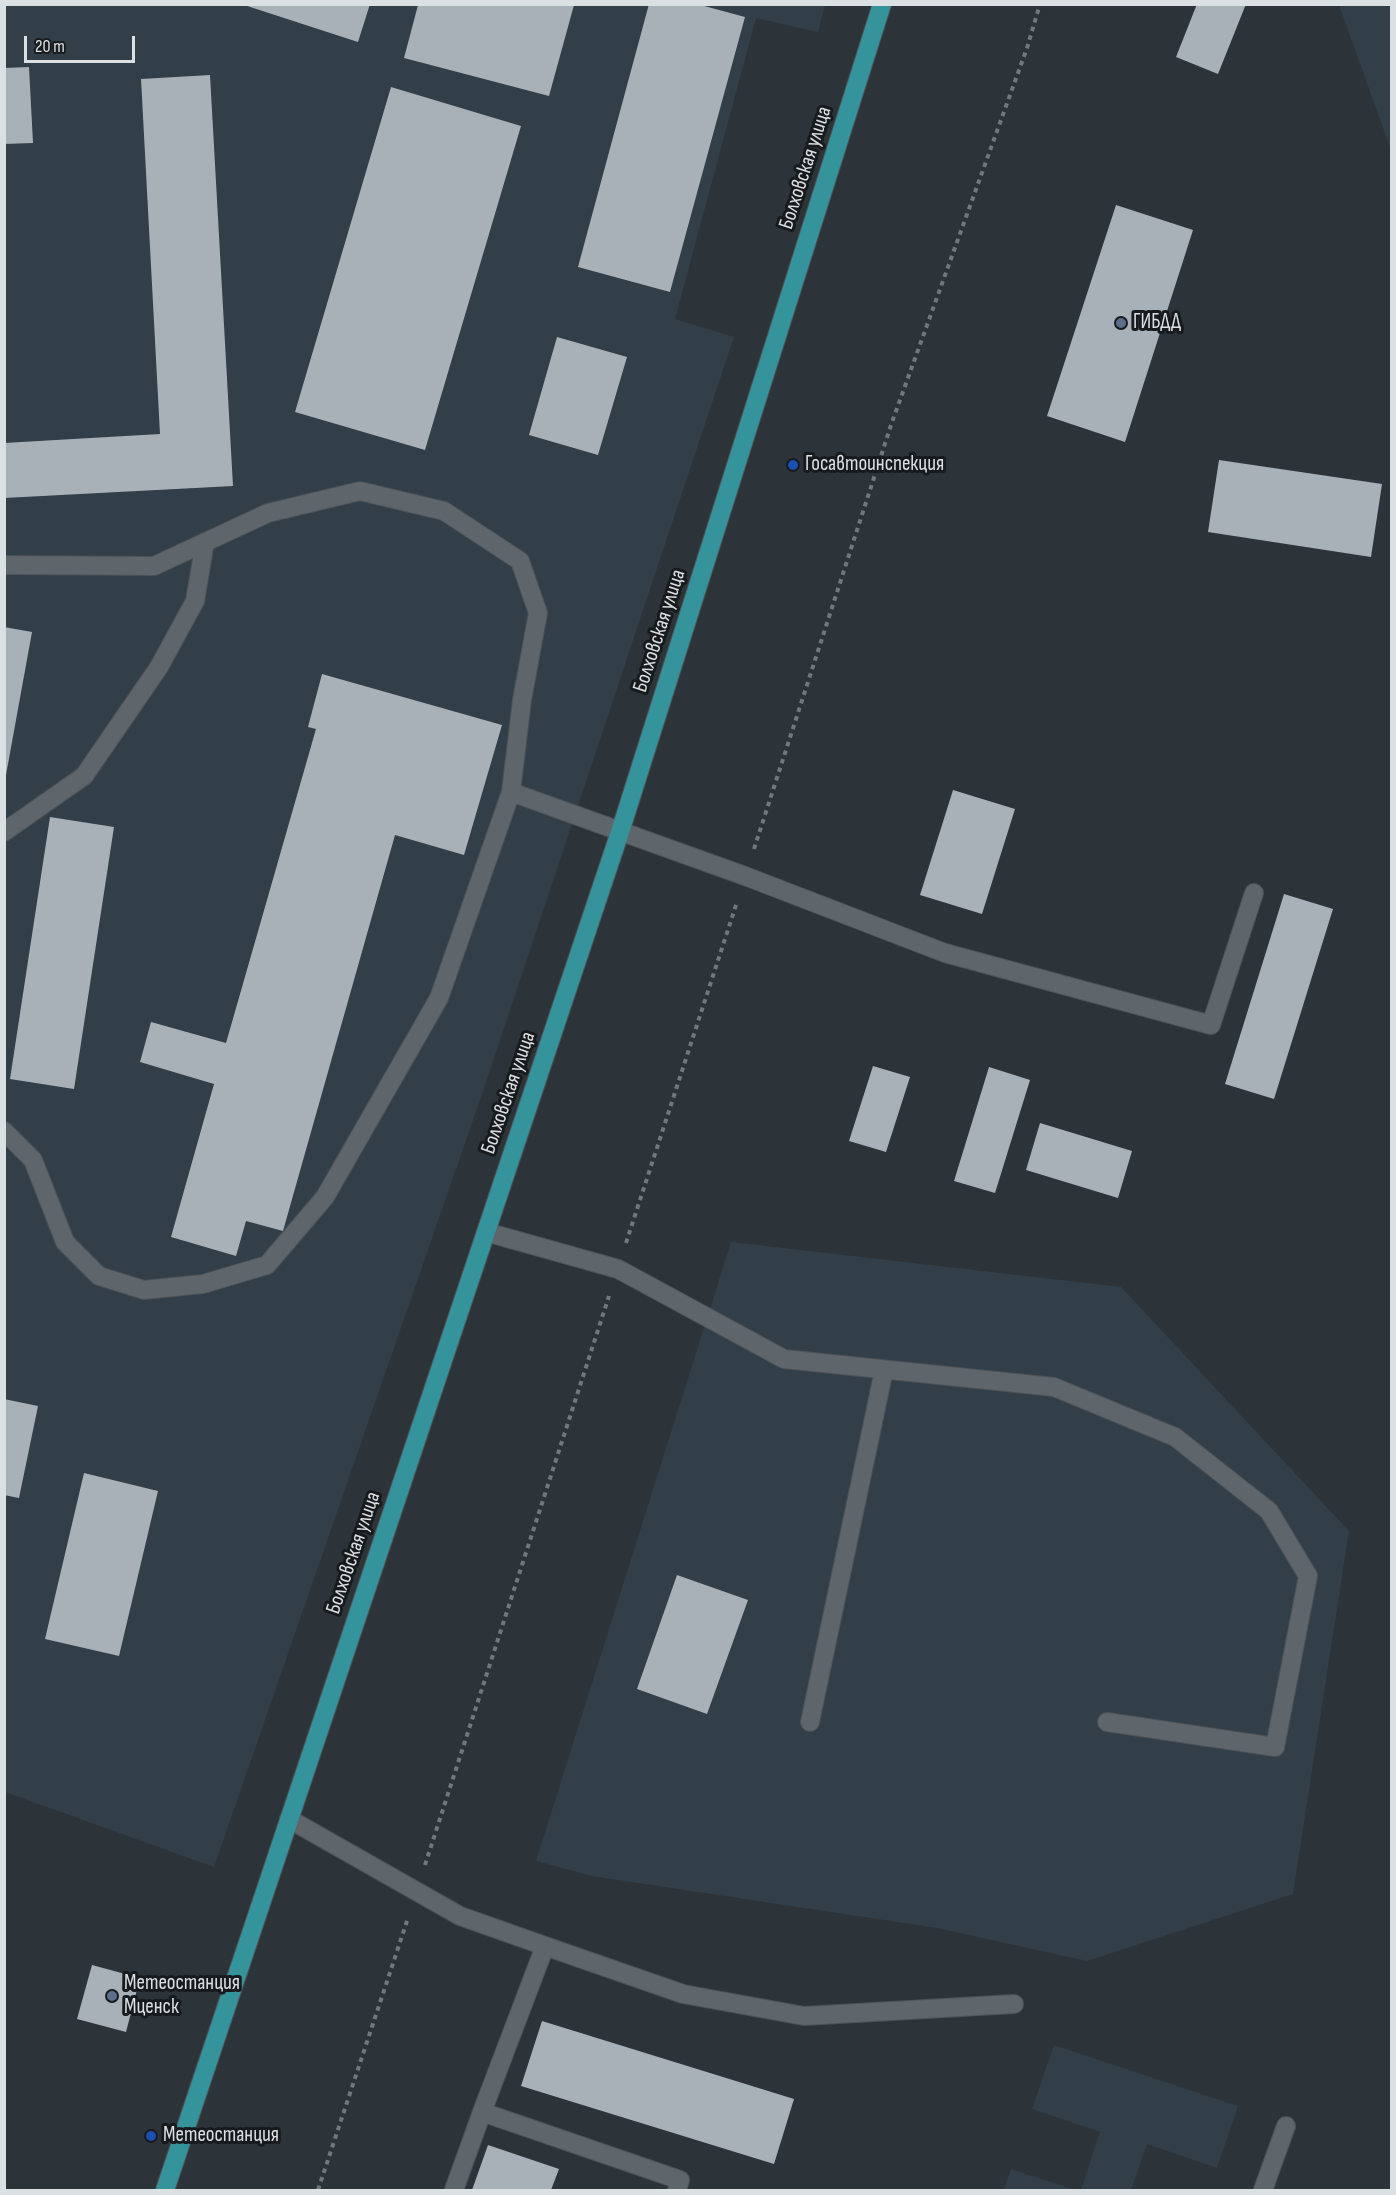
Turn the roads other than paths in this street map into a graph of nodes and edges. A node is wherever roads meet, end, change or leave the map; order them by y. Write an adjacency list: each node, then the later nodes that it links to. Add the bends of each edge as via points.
1 (882, 4): 5 (main road, Болховская улица)
2 (205, 542): 3 (lane, via 154,566); 4 (lane, via 268,513 360,491 444,512 520,561 538,613); 6 (lane, via 195,600 147,685 84,776)
3 (4, 565)
4 (511, 792): 5 (lane); 8 (lane, via 439,998 325,1197 267,1265 203,1284 144,1290 99,1276 65,1242 33,1160)
5 (620, 831): 7 (lane, via 945,953 1211,1025); 9 (main road, Болховская улица)
6 (4, 832)
7 (1254, 893)
8 (4, 1131)
9 (486, 1232): 10 (lane, via 618,1269 784,1359); 13 (main road, Болховская улица)
10 (884, 1370): 11 (lane); 12 (lane, via 1054,1387 1175,1437 1269,1511 1308,1576 1275,1747)
11 (810, 1722)
12 (1107, 1722)
13 (289, 1819): 14 (lane, via 460,1916); 18 (main road, Болховская улица)
14 (545, 1946): 15 (lane, via 683,1994 804,2016); 16 (lane)
15 (1014, 2004)
16 (482, 2112): 19 (lane); 20 (lane, via 680,2180)
17 (1286, 2126): 21 (lane)
18 (165, 2190)
19 (454, 2190)
20 (677, 2190)
21 (1263, 2190)

